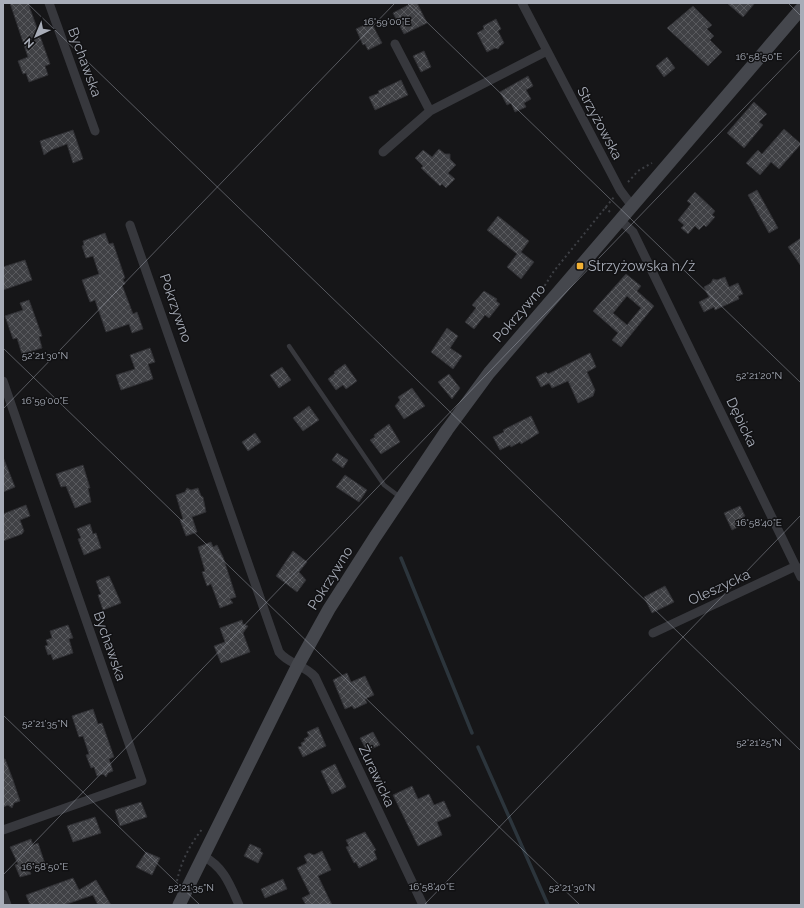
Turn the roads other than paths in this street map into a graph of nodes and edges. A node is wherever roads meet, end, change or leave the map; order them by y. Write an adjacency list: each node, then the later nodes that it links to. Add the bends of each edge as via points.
1 (49, 3): 7 (street, Bychawska)
2 (522, 3): 5 (street, Strzyżowska)
3 (801, 9): 9 (street, Pokrzywno)
4 (395, 44): 6 (street)
5 (547, 51): 6 (street); 9 (street, Strzyżowska, via 620,190)
6 (430, 112): 8 (street)
7 (95, 131)
8 (383, 152)
9 (632, 206): 10 (street, Pokrzywno)
10 (620, 220): 14 (street, Pokrzywno, via 489,373); 15 (street, Dębicka, via 633,232)
11 (130, 224): 18 (street, Pokrzywno, via 279,652)
12 (289, 346): 14 (lane, via 384,485)
13 (3, 381): 19 (street, Bychawska, via 142,781)
14 (401, 498): 18 (street, Pokrzywno, via 337,596)
15 (796, 566): 16 (street, Dębicka); 17 (street, Oleszycka)
16 (801, 577)
17 (653, 633)
18 (298, 665): 20 (street, Pokrzywno); 25 (street, Żurawicka, via 315,677)
19 (3, 830)
20 (204, 856): 23 (street, Pokrzywno); 24 (street, via 226,876)
21 (3, 894): 22 (street)
22 (7, 905)
23 (180, 905)
24 (239, 905)
25 (423, 905)

